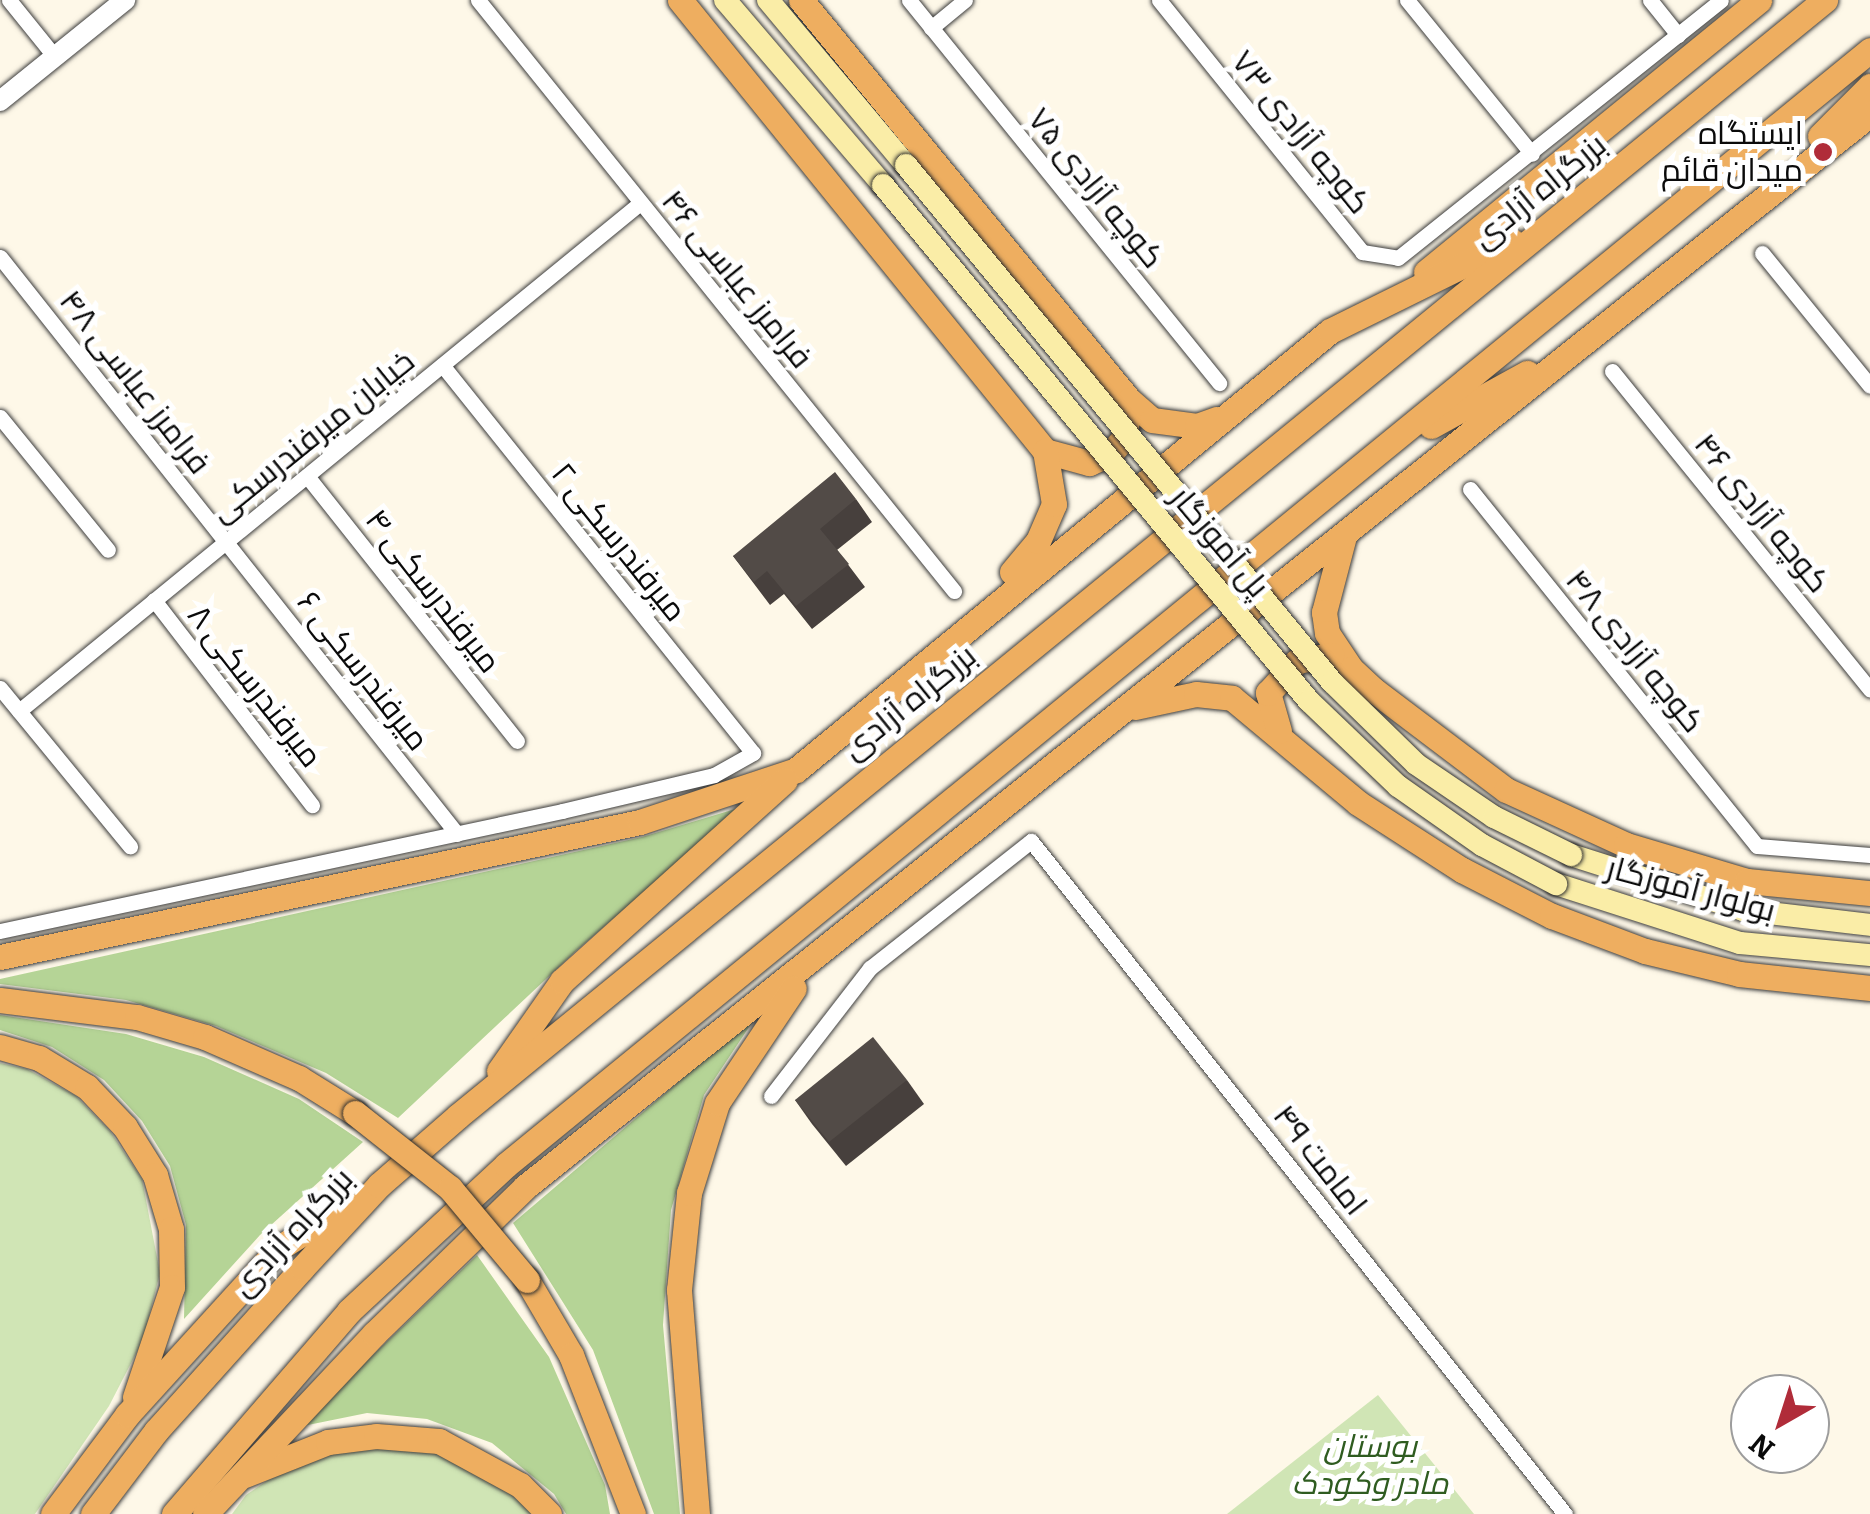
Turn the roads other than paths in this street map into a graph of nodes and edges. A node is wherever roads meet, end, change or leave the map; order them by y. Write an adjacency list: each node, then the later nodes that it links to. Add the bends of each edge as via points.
1 (9, 0): 19 (street)
2 (126, 0): 19 (street)
3 (478, 0): 24 (street, فرامرز عباسی ۴۶)
4 (680, 0): 38 (highway)
5 (725, 0): 61 (main road, پل آموزگار, bridge, via 1310,701 1398,786 1482,845)
6 (768, 0): 60 (main road, پل آموزگار, bridge, via 1332,682 1416,764 1494,817)
7 (801, 0): 35 (highway)
8 (909, 0): 16 (street, کوچه آزادی ۷۵)
9 (965, 0): 16 (street)
10 (1159, 0): 23 (street, کوچه آزادی ۷۳, via 1362,252 1398,258)
11 (1408, 0): 23 (street)
12 (1650, 0): 17 (street)
13 (1721, 0): 17 (street)
14 (1759, 0): 29 (highway)
15 (1825, 0): 25 (highway, بزرگراه آزادی)
16 (931, 28): 33 (street, کوچه آزادی ۷۵)
17 (1678, 35): 23 (street)
18 (1870, 50): 39 (highway)
19 (55, 57): 21 (street)
20 (1870, 86): 26 (highway)
21 (0, 101)
22 (1870, 114): 26 (highway)
23 (1532, 154)
24 (640, 204): 31 (street, خیابان میرفندرسکی); 45 (street, فرامرز عباسی ۴۶)
25 (1557, 219): 29 (highway); 71 (highway, بزرگراه آزادی)
26 (1736, 222): 30 (highway)
27 (1762, 253): 34 (street)
28 (0, 257): 43 (street, فرامرز عباسی ۴۸)
29 (1390, 301): 36 (highway, via 1330,331)
30 (1588, 340): 39 (highway); 42 (highway)
31 (442, 365): 40 (street, خیابان میرفندرسکی); 57 (street, میرفندرسکی ۲, via 753,753 714,775)
32 (1612, 371): 50 (street, کوچه آزادی ۴۶)
33 (1219, 383)
34 (1870, 386)
35 (1129, 400): 36 (highway, via 1152,420 1176,424); 38 (highway, via 1124,438 1110,454 1089,463)
36 (1225, 416): 47 (highway)
37 (0, 417): 44 (street)
38 (1045, 451): 47 (highway, via 1054,504 1038,541)
39 (1378, 455): 78 (highway, via 506,1165 349,1311)
40 (307, 476): 43 (street, خیابان میرفندرسکی); 54 (street, میرفندرسکی ۴)
41 (1470, 490): 59 (street, کوچه آزادی ۴۸, via 1757,846)
42 (1344, 536): 48 (highway, via 1324,612 1328,633); 51 (highway)
43 (226, 542): 46 (street, خیابان میرفندرسکی); 57 (street, میرفندرسکی ۶)
44 (108, 550)
45 (954, 591)
46 (154, 600): 52 (street, خیابان میرفندرسکی); 56 (street, میرفندرسکی ۸)
47 (973, 618): 55 (highway)
48 (1351, 669): 53 (highway, via 1338,656 1318,652 1280,675 1268,693); 62 (highway, via 1422,731 1506,790 1626,845 1747,881)
49 (0, 688): 52 (street)
50 (1870, 690)
51 (1130, 708): 53 (highway, via 1196,694 1232,698); 64 (highway)
52 (19, 711): 58 (street)
53 (1280, 734): 68 (highway, via 1358,803 1462,870 1552,916 1645,951 1739,974)
54 (517, 741)
55 (796, 770): 67 (highway, via 640,822); 71 (highway, via 562,981)
56 (312, 804)
57 (457, 834): 65 (street)
58 (130, 846)
59 (1870, 854)
60 (1570, 855): 63 (main road, بولوار آموزگار, via 1743,910)
61 (1556, 884): 66 (main road, بولوار آموزگار, via 1740,943)
62 (1870, 893)
63 (1870, 925)
64 (855, 928): 75 (highway, via 526,1187); 82 (highway, via 779,1003 717,1104 688,1194 679,1290)
65 (0, 930)
66 (1870, 955)
67 (0, 957)
68 (1870, 988)
69 (0, 1000): 81 (highway, bridge, via 137,1016 205,1037 298,1078 450,1188 527,1280 571,1356 610,1442)
70 (0, 1047): 74 (highway, via 39,1058 87,1087 125,1127 155,1175 171,1229 172,1288)
71 (489, 1089): 73 (highway, بزرگراه آزادی)
72 (772, 1096): 83 (street, امامت ۴۹, via 870,968 1031,840)
73 (379, 1185): 74 (highway, via 280,1248); 77 (highway, بزرگراه آزادی, via 156,1431)
74 (128, 1415): 76 (highway)
75 (236, 1478): 79 (highway); 80 (highway, via 328,1442 376,1436 440,1441 520,1485)
76 (54, 1514)
77 (93, 1514)
78 (174, 1514)
79 (205, 1514)
80 (549, 1514)
81 (632, 1514)
82 (697, 1514)
83 (1565, 1514)

